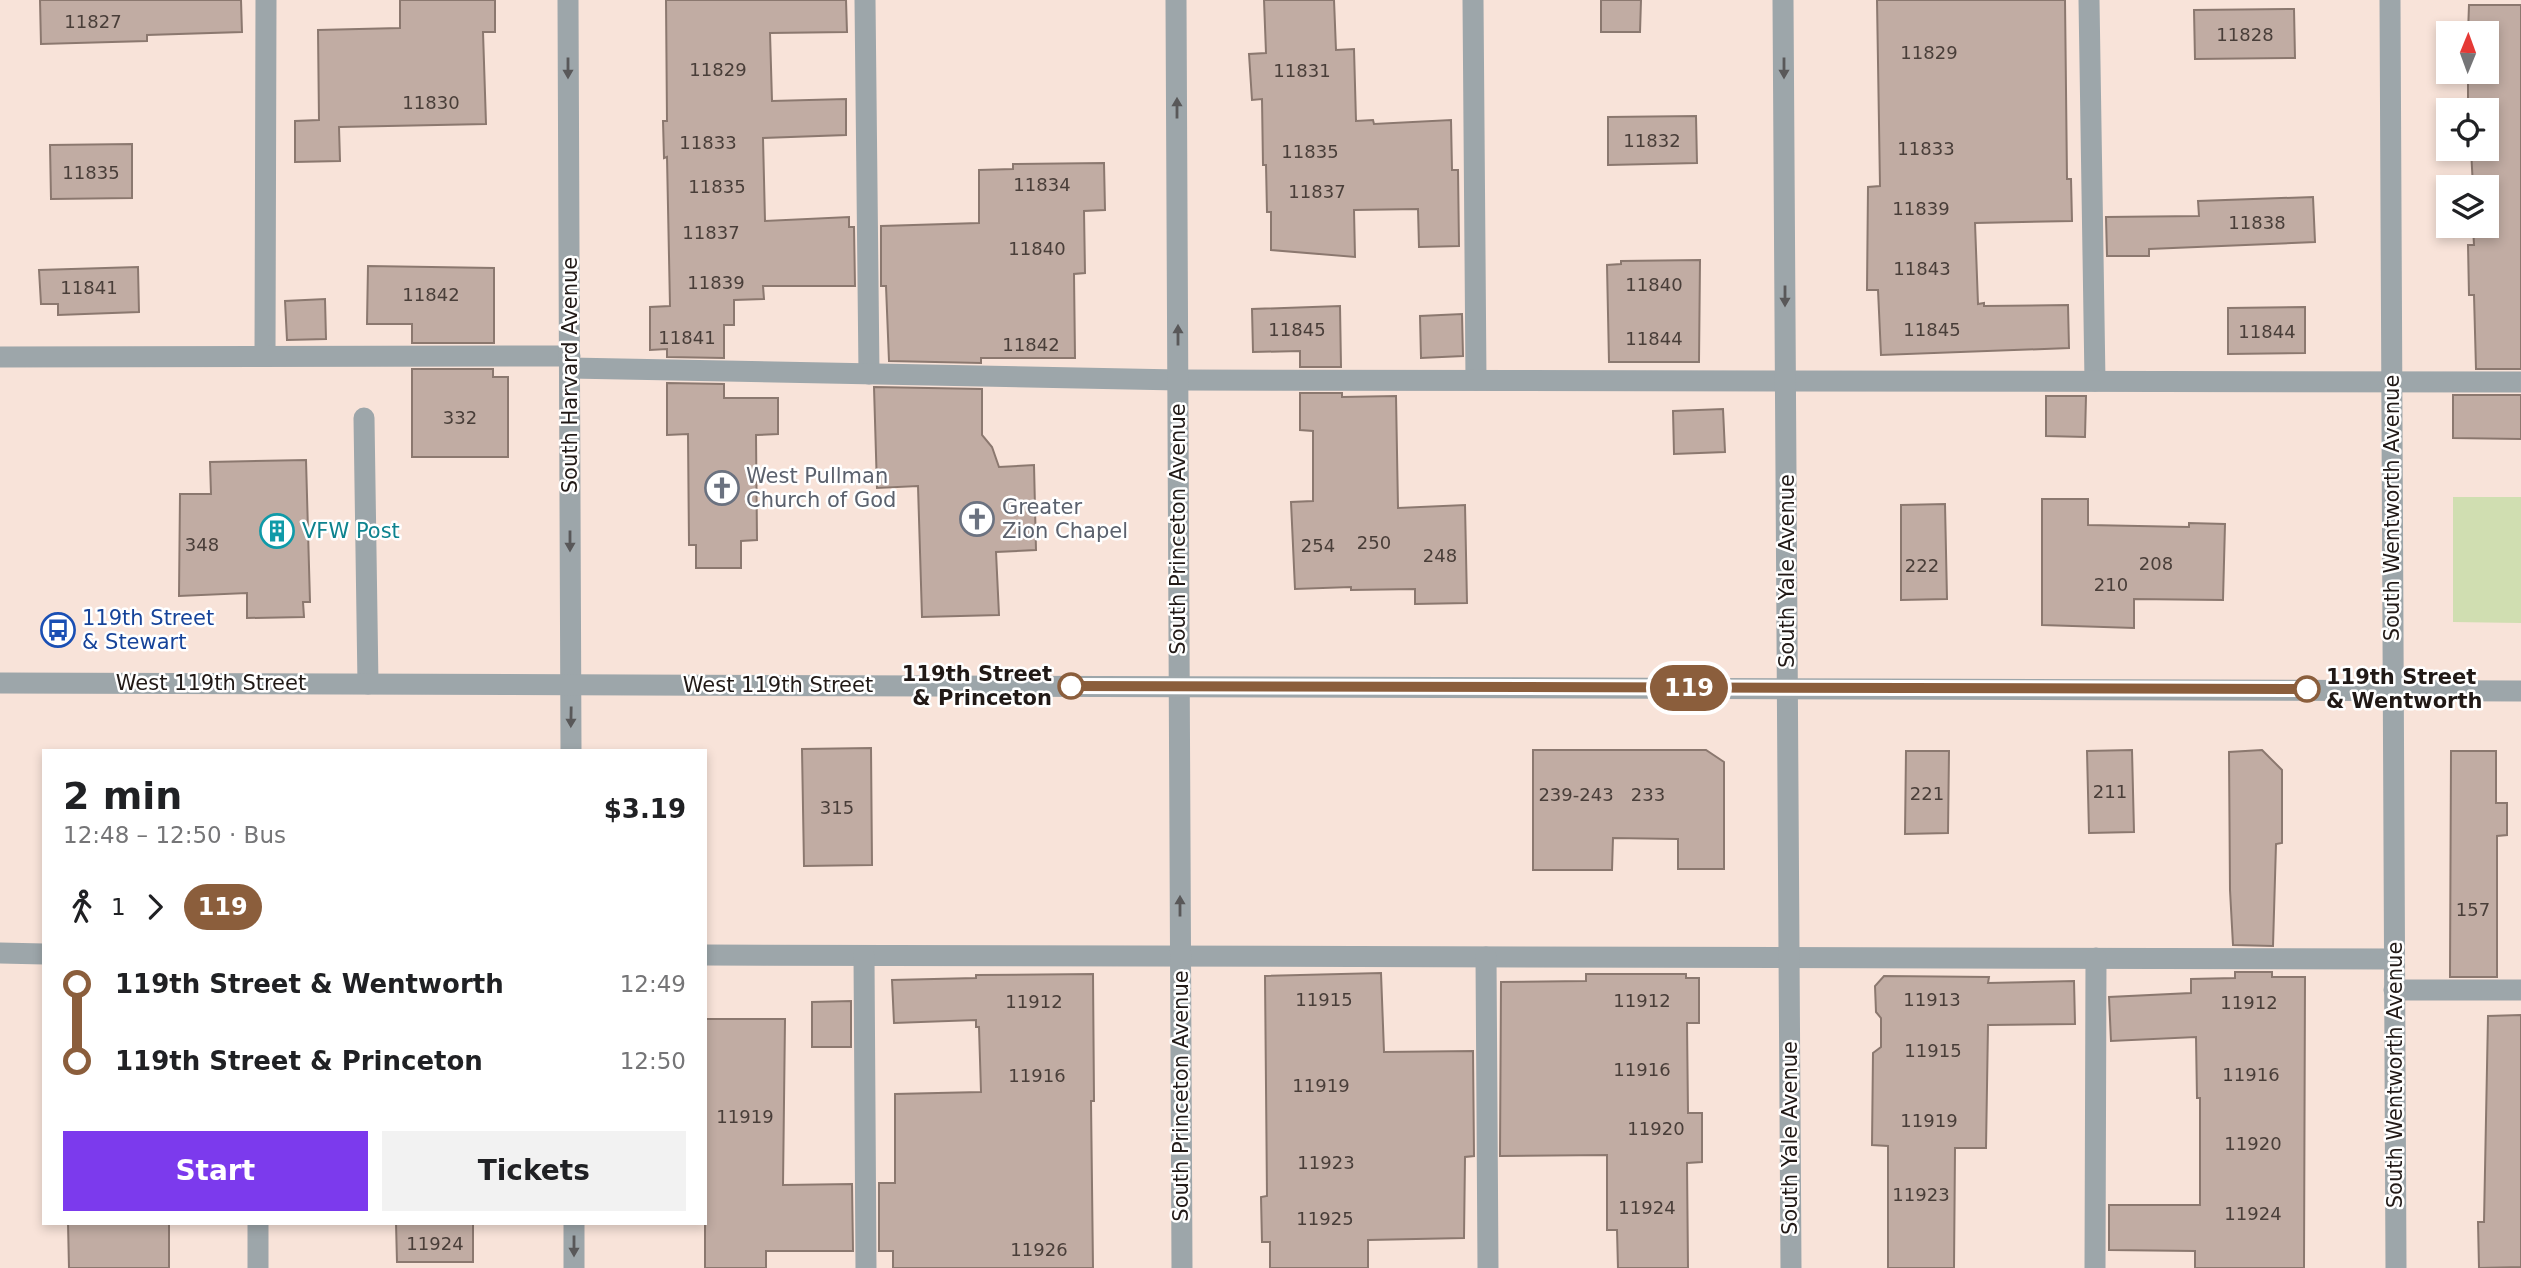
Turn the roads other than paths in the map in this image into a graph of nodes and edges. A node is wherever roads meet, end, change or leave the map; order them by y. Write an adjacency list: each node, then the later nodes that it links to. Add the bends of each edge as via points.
1 (266, 0): 9 (street)
2 (568, 0): 11 (street, South Harvard Avenue, one-way to 11)
3 (864, 0): 12 (street)
4 (1176, 0): 13 (street, South Princeton Avenue, one-way to 4)
5 (1473, 0): 14 (street)
6 (1783, 0): 15 (street, South Yale Avenue, one-way to 15)
7 (2089, 0): 16 (street)
8 (2389, 0): 18 (street, South Wentworth Avenue)
9 (264, 356): 10 (street); 11 (street)
10 (0, 357)
11 (570, 362): 12 (street); 22 (street, South Harvard Avenue, one-way to 22)
12 (869, 374): 13 (street)
13 (1178, 380): 14 (street); 23 (street, South Princeton Avenue)
14 (1476, 380): 15 (street)
15 (1786, 380): 16 (street); 24 (street, South Yale Avenue)
16 (2095, 382): 18 (street)
17 (2521, 382): 18 (street)
18 (2391, 383): 25 (street, South Wentworth Avenue)
19 (364, 418): 21 (street)
20 (0, 682): 21 (street, West 119th Street)
21 (368, 684): 22 (street, West 119th Street)
22 (571, 684): 23 (street, West 119th Street); 27 (street, South Harvard Avenue, one-way to 27)
23 (1179, 686): 24 (street, West 119th Street); 32 (street, South Princeton Avenue, one-way to 23)
24 (1788, 688): 25 (street, West 119th Street); 34 (street, South Yale Avenue)
25 (2393, 691): 26 (street, West 119th Street); 36 (street, South Wentworth Avenue)
26 (2521, 691)
27 (570, 749)
28 (0, 953): 29 (street)
29 (42, 954)
30 (707, 955): 31 (street)
31 (864, 956): 32 (street); 43 (street)
32 (1180, 956): 33 (street); 44 (street, South Princeton Avenue)
33 (1486, 957): 34 (street); 45 (street)
34 (1789, 958): 35 (street); 46 (street, South Yale Avenue)
35 (2096, 958): 36 (street); 47 (street)
36 (2394, 959): 37 (street, South Wentworth Avenue)
37 (2394, 990): 38 (street); 48 (street, South Wentworth Avenue)
38 (2521, 990)
39 (258, 1225): 41 (street)
40 (574, 1225): 42 (street, one-way to 42)
41 (258, 1268)
42 (574, 1268)
43 (866, 1268)
44 (1182, 1268)
45 (1488, 1268)
46 (1791, 1268)
47 (2095, 1268)
48 (2396, 1268)

